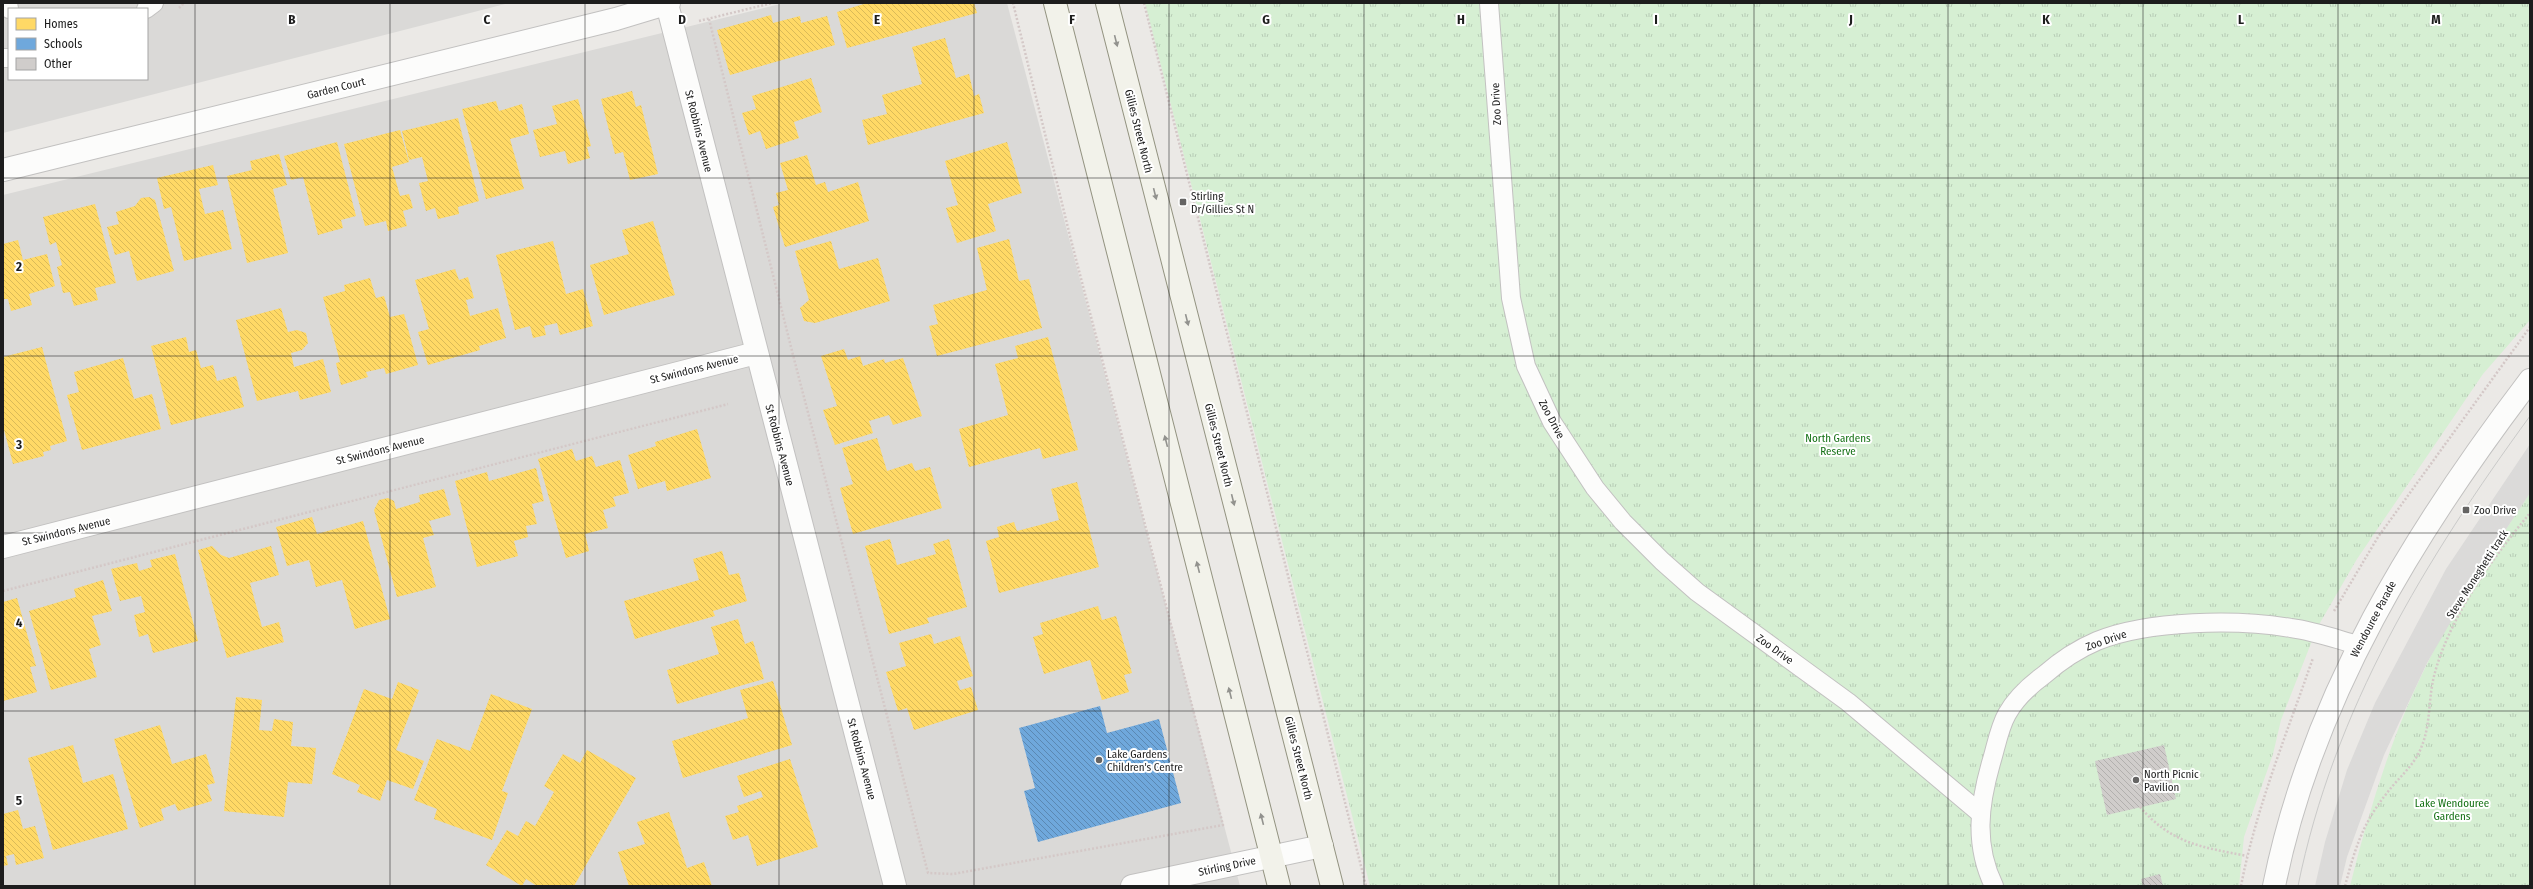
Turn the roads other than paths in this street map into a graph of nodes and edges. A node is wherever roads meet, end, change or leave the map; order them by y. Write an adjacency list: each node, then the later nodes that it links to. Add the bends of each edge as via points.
1 (668, 3): 5 (street, Garden Court, via 608,21); 6 (street, St Robbins Avenue)
2 (1055, 3): 12 (main road, one-way to 2)
3 (1106, 3): 11 (main road, Gillies Street North, one-way to 11)
4 (1489, 3): 10 (lane, Zoo Drive, via 1511,298 1526,366 1556,428 1595,488 1623,522 1662,561 1697,592 1848,702)
5 (3, 170)
6 (756, 353): 8 (street, St Swindons Avenue); 14 (street, St Robbins Avenue)
7 (2530, 380): 9 (street, Wendouree Parade, via 2424,531 2392,582)
8 (3, 547)
9 (2358, 645): 10 (lane, Zoo Drive, via 2292,628 2231,623 2131,631 2097,641 2048,671 2012,706 2001,729); 18 (street, Wendouree Parade, via 2308,765 2289,822)
10 (1980, 813): 13 (lane, via 1981,843)
11 (1322, 846): 12 (street, Stirling Drive); 17 (main road, Gillies Street North)
12 (1272, 857): 15 (street, Stirling Drive); 16 (main road)
13 (1988, 883)
14 (895, 886)
15 (1132, 886)
16 (1279, 886)
17 (1332, 886)
18 (2274, 886)

